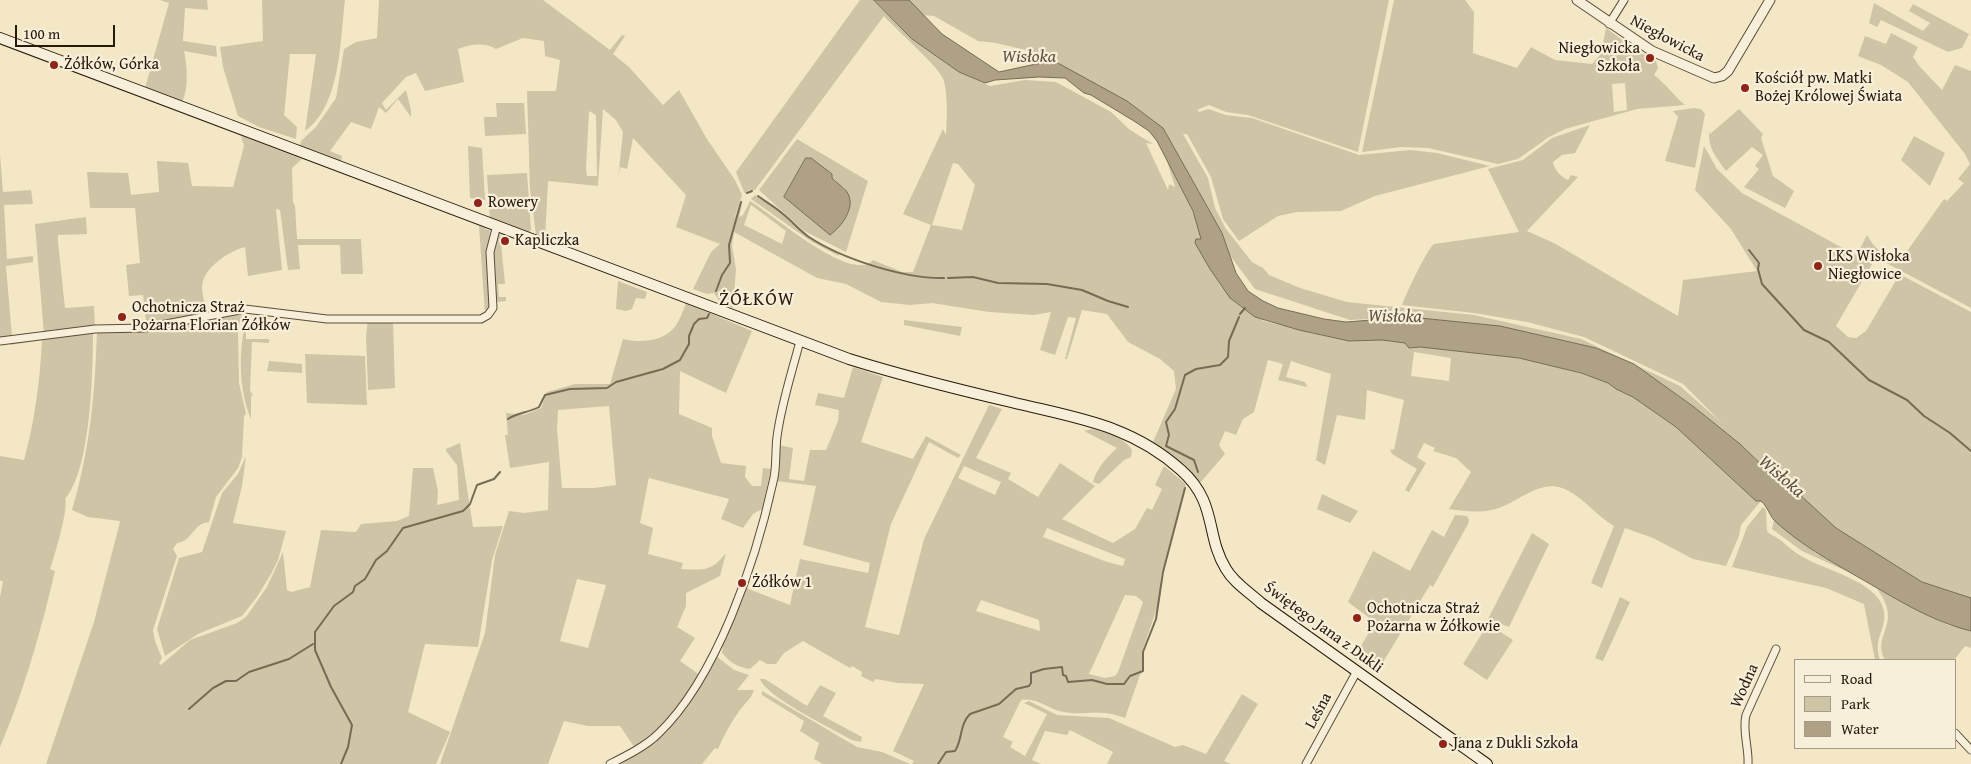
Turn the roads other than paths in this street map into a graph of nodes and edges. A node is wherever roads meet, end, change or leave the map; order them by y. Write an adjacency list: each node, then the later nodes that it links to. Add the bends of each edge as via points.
1 (1577, 0): 4 (street, Niegłowicka)
2 (1624, 0): 4 (street)
3 (1770, 0): 4 (street, Niegłowicka, via 1728,71 1718,78 1652,51)
4 (1609, 24)
5 (0, 38): 6 (main road, Świętego Jana z Dukli)
6 (496, 225): 7 (street, via 490,252 494,304 491,312 481,319 327,319 245,309 145,328 96,328); 8 (main road, Świętego Jana z Dukli)
7 (0, 341)
8 (800, 341): 10 (main road, Świętego Jana z Dukli, via 889,372 1116,428 1153,450 1188,478 1202,496 1225,568 1236,582); 13 (street, via 777,436 774,480 744,588 717,651 684,702 658,734)
9 (1776, 649): 16 (street, Wodna, via 1746,715)
10 (1357, 671): 14 (street, Leśna); 15 (main road, Świętego Jana z Dukli)
11 (1956, 734): 12 (street)
12 (1971, 750)
13 (610, 764)
14 (1306, 764)
15 (1487, 764)
16 (1748, 764)

